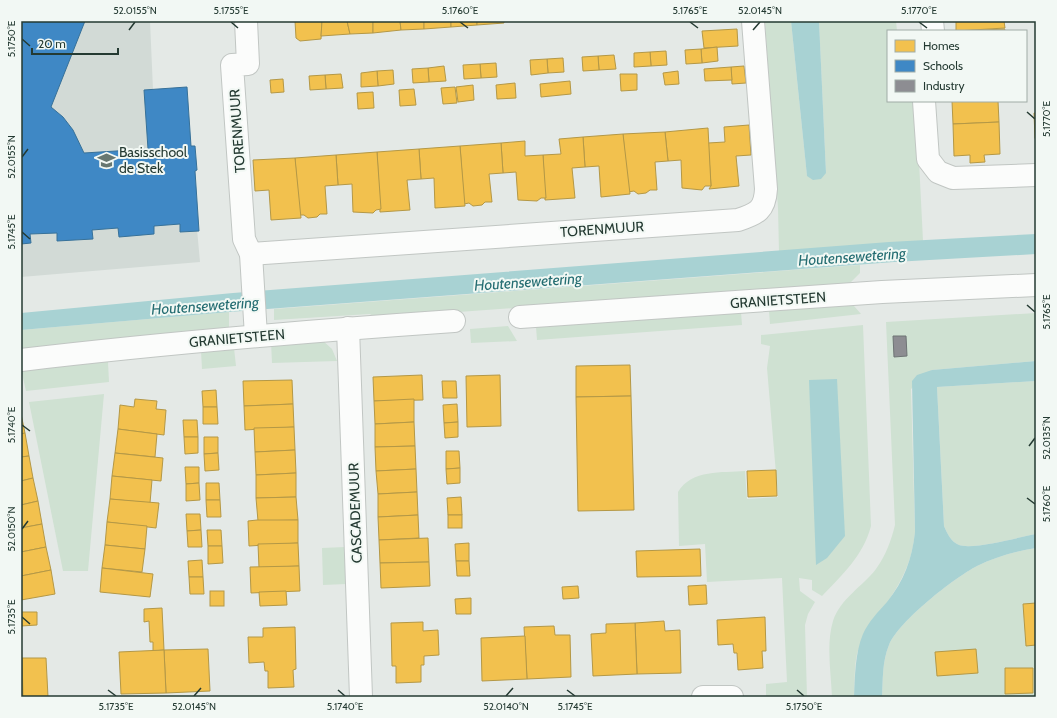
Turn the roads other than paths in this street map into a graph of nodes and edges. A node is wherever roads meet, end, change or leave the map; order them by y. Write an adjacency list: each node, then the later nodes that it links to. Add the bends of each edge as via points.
1 (246, 21): 5 (street, TORENMUUR, via 248,64 232,65 244,239)
2 (753, 21): 5 (street, TORENMUUR, via 766,189 761,209 751,216 738,220)
3 (924, 102): 4 (street, via 928,159 938,172 953,178)
4 (1036, 175)
5 (251, 254): 9 (street, TORENMUUR)
6 (1036, 285): 7 (street, GRANIETSTEEN, via 882,292)
7 (520, 318)
8 (454, 322): 10 (street, GRANIETSTEEN)
9 (256, 326): 10 (street, GRANIETSTEEN); 11 (street, GRANIETSTEEN, via 118,348)
10 (348, 328): 12 (street, CASCADEMUUR)
11 (21, 360)
12 (361, 697)
13 (703, 697): 14 (street)
14 (732, 697)

